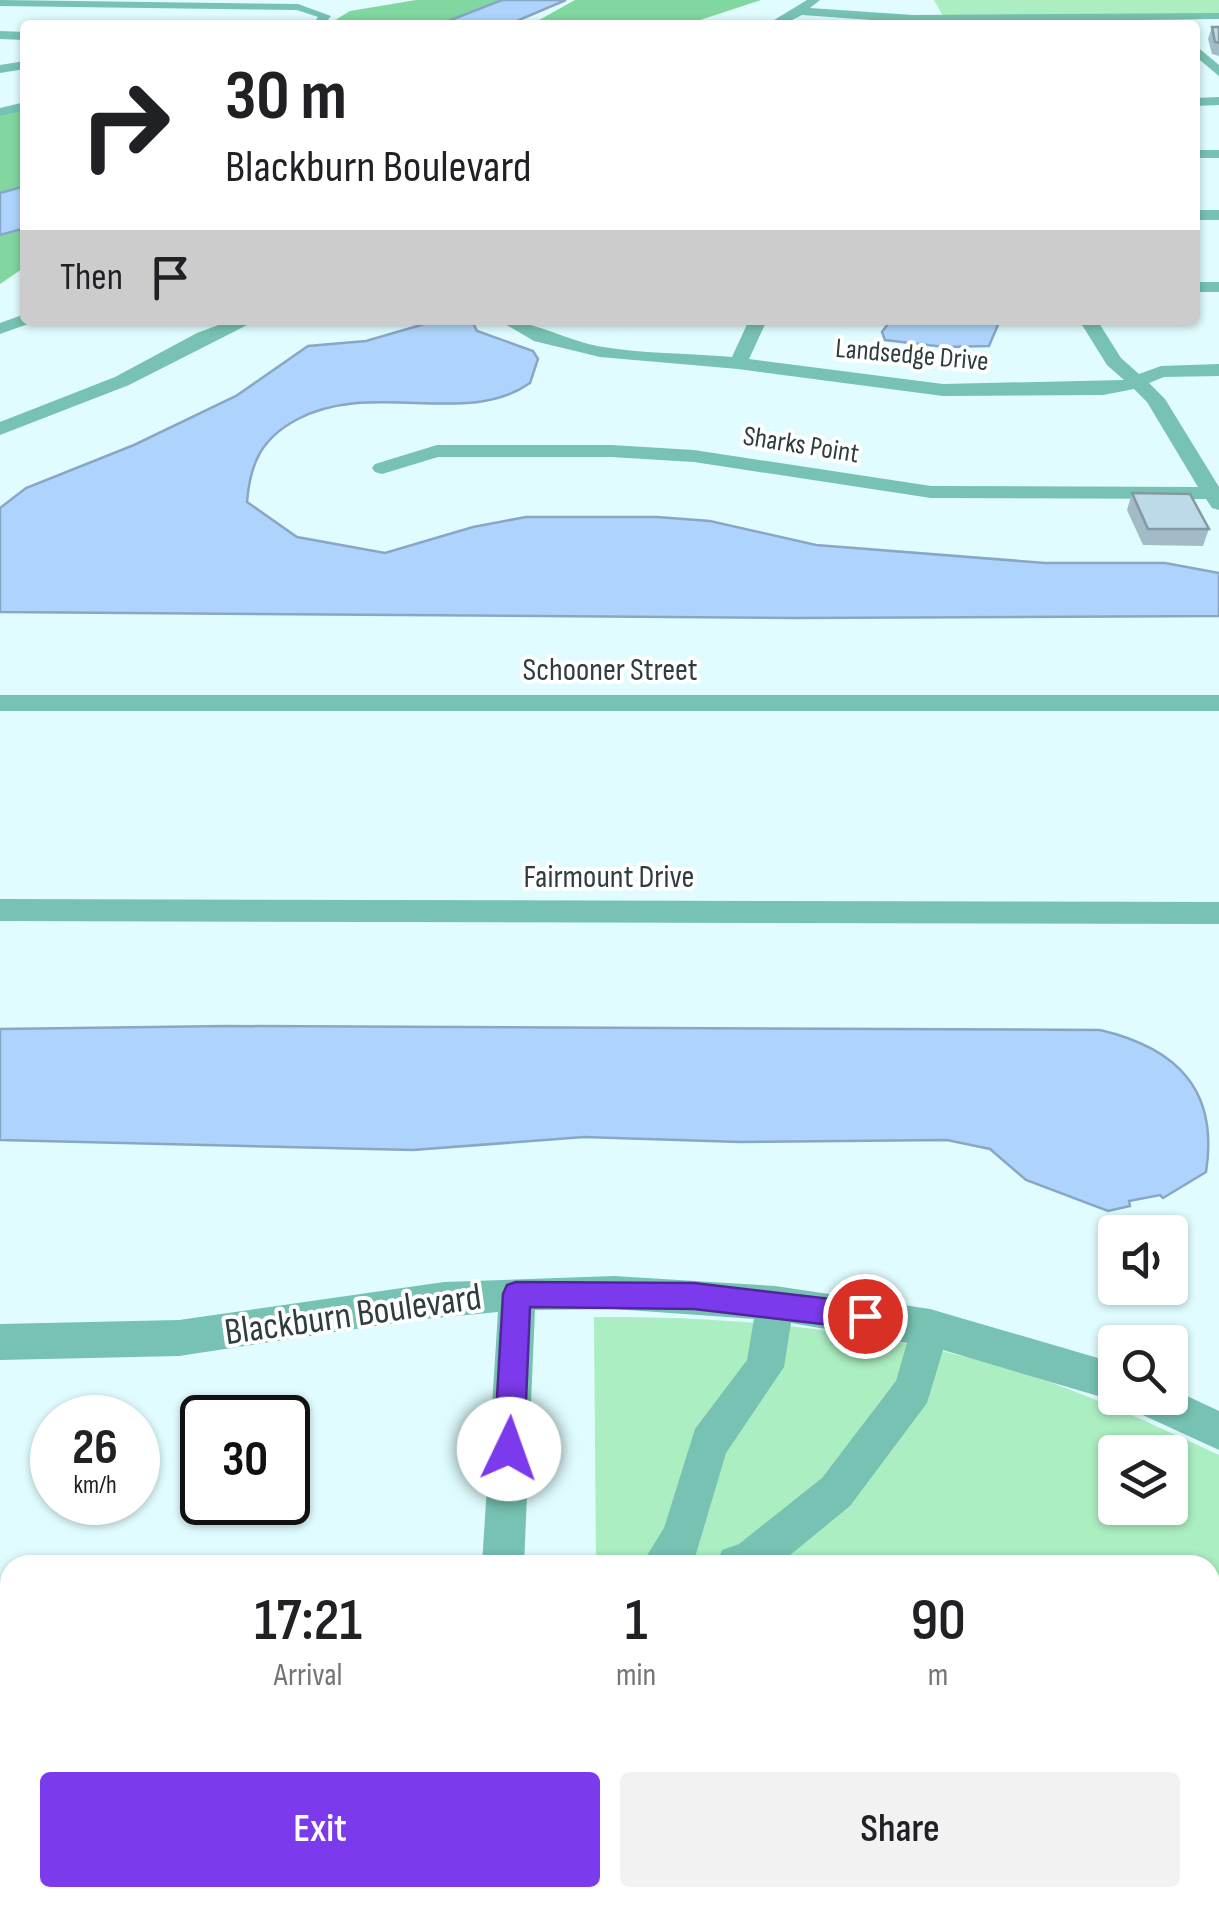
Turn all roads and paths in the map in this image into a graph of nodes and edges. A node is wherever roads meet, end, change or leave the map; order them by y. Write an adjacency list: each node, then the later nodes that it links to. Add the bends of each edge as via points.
1 (814, 0): 7 (street)
2 (1078, 0): 10 (street)
3 (0, 2): 11 (street, via 298,7)
4 (1130, 2): 9 (street, via 1123,4)
5 (1161, 2): 6 (street)
6 (1219, 3)
7 (800, 11): 10 (street); 12 (street)
8 (1219, 16): 14 (street)
9 (1135, 17): 10 (street); 13 (street)
10 (1104, 18)
11 (321, 20)
12 (782, 20)
13 (1159, 20)
14 (1177, 20)
15 (1200, 56): 16 (street)
16 (1219, 72)
17 (235, 325): 24 (street, via 122,381)
18 (517, 325): 21 (street, Landsedge Drive, via 583,349)
19 (756, 325): 21 (street)
20 (1091, 325): 23 (street, via 1108,354)
21 (738, 363): 23 (street, Landsedge Drive, via 944,390 1085,390)
22 (1219, 370): 23 (street, Landsedge Drive, via 1161,372)
23 (1138, 382): 26 (street, via 1162,408)
24 (0, 430)
25 (382, 468): 26 (street, Sharks Point, via 437,451 611,451 694,456 931,492)
26 (1216, 498)
27 (0, 703): 28 (street, Schooner Street)
28 (1219, 703)
29 (0, 910): 30 (street, Fairmount Drive)
30 (1219, 912)
31 (516, 1294): 32 (street, Blackburn Boulevard); 34 (street, Blackburn Boulevard, via 201,1336); 38 (street)
32 (775, 1303): 33 (street, Blackburn Boulevard); 39 (street, via 764,1367 709,1443 681,1539)
33 (930, 1327): 35 (street, Blackburn Boulevard); 40 (street, via 913,1390 836,1492)
34 (0, 1342)
35 (1098, 1376)
36 (1186, 1415): 37 (street)
37 (1219, 1430)
38 (503, 1555)
39 (669, 1555)
40 (759, 1555)

